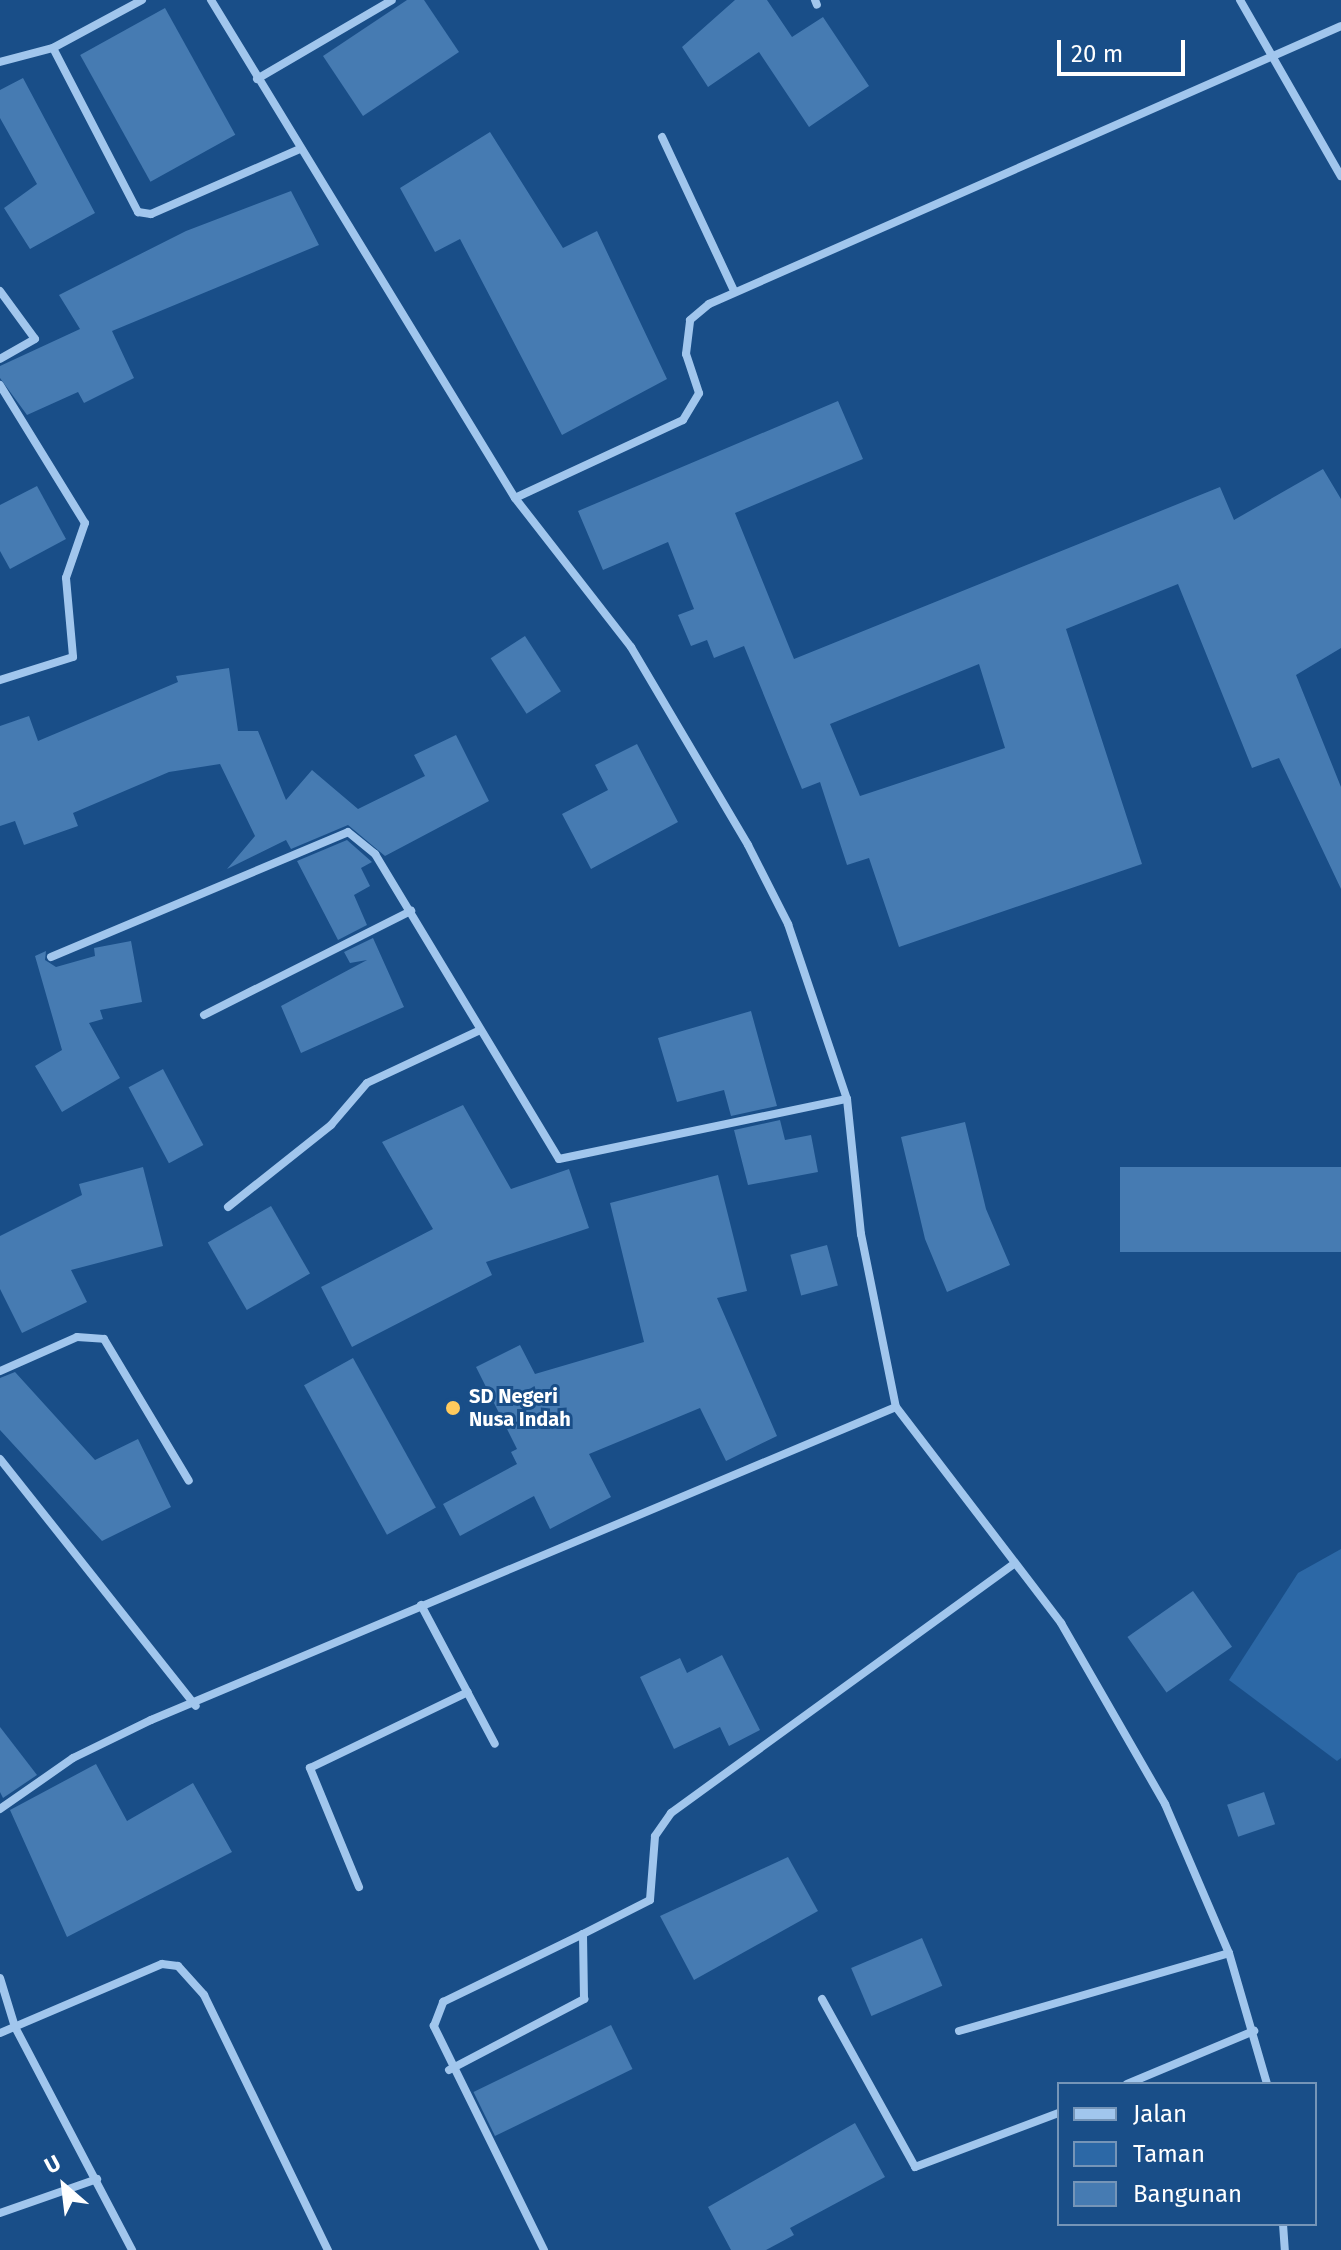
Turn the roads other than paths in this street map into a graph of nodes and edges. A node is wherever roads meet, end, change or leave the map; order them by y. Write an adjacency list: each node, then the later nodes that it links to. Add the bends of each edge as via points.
1 (142, 0): 6 (street)
2 (211, 0): 9 (street)
3 (392, 0): 9 (street)
4 (1240, 0): 7 (street)
5 (1341, 26): 7 (street)
6 (53, 48): 8 (street); 11 (street, via 138,212 151,214)
7 (1268, 58): 12 (street); 14 (street)
8 (0, 62)
9 (257, 79): 11 (street)
10 (662, 137): 14 (street)
11 (300, 149): 17 (street)
12 (1341, 176)
13 (0, 291): 15 (street, via 35,339)
14 (734, 291): 17 (street, via 690,320 686,354 699,393 683,420)
15 (0, 359)
16 (0, 385): 18 (street, via 85,523 66,578 73,657)
17 (515, 498): 23 (street, via 631,647 748,845 788,924)
18 (0, 680)
19 (411, 911): 20 (street, via 375,854 348,832); 21 (street); 22 (street)
20 (51, 957)
21 (204, 1015)
22 (478, 1031): 23 (street, via 559,1159); 24 (street, via 367,1083 331,1125)
23 (847, 1099): 26 (street, via 861,1234)
24 (228, 1207)
25 (0, 1371): 28 (street, via 77,1337 104,1339)
26 (896, 1407): 29 (street); 30 (street)
27 (0, 1459): 32 (street)
28 (189, 1481)
29 (1012, 1565): 36 (street, via 671,1813 655,1836 650,1900); 37 (street, via 1098,1684 1165,1804)
30 (421, 1605): 31 (street); 32 (street)
31 (468, 1692): 33 (street); 35 (street, via 310,1768)
32 (196, 1706): 34 (street, via 73,1758)
33 (495, 1744)
34 (0, 1809)
35 (359, 1887)
36 (583, 1934): 44 (street, via 587,1987 575,2009); 44 (street, via 443,2002 434,2026)
37 (1229, 1953): 41 (street); 42 (street)
38 (0, 1978): 40 (street)
39 (822, 1999): 47 (street, via 915,2167)
40 (15, 2027): 43 (street); 48 (street); 52 (street, via 162,1964 178,1966 204,1995)
41 (959, 2031)
42 (1254, 2031): 45 (street); 46 (street)
43 (0, 2033)
44 (449, 2070): 53 (street)
45 (1132, 2082)
46 (1267, 2082)
47 (1057, 2114)
48 (97, 2179): 49 (street); 51 (street)
49 (0, 2213)
50 (1283, 2226): 54 (street)
51 (132, 2250)
52 (328, 2250)
53 (544, 2250)
54 (1285, 2250)

